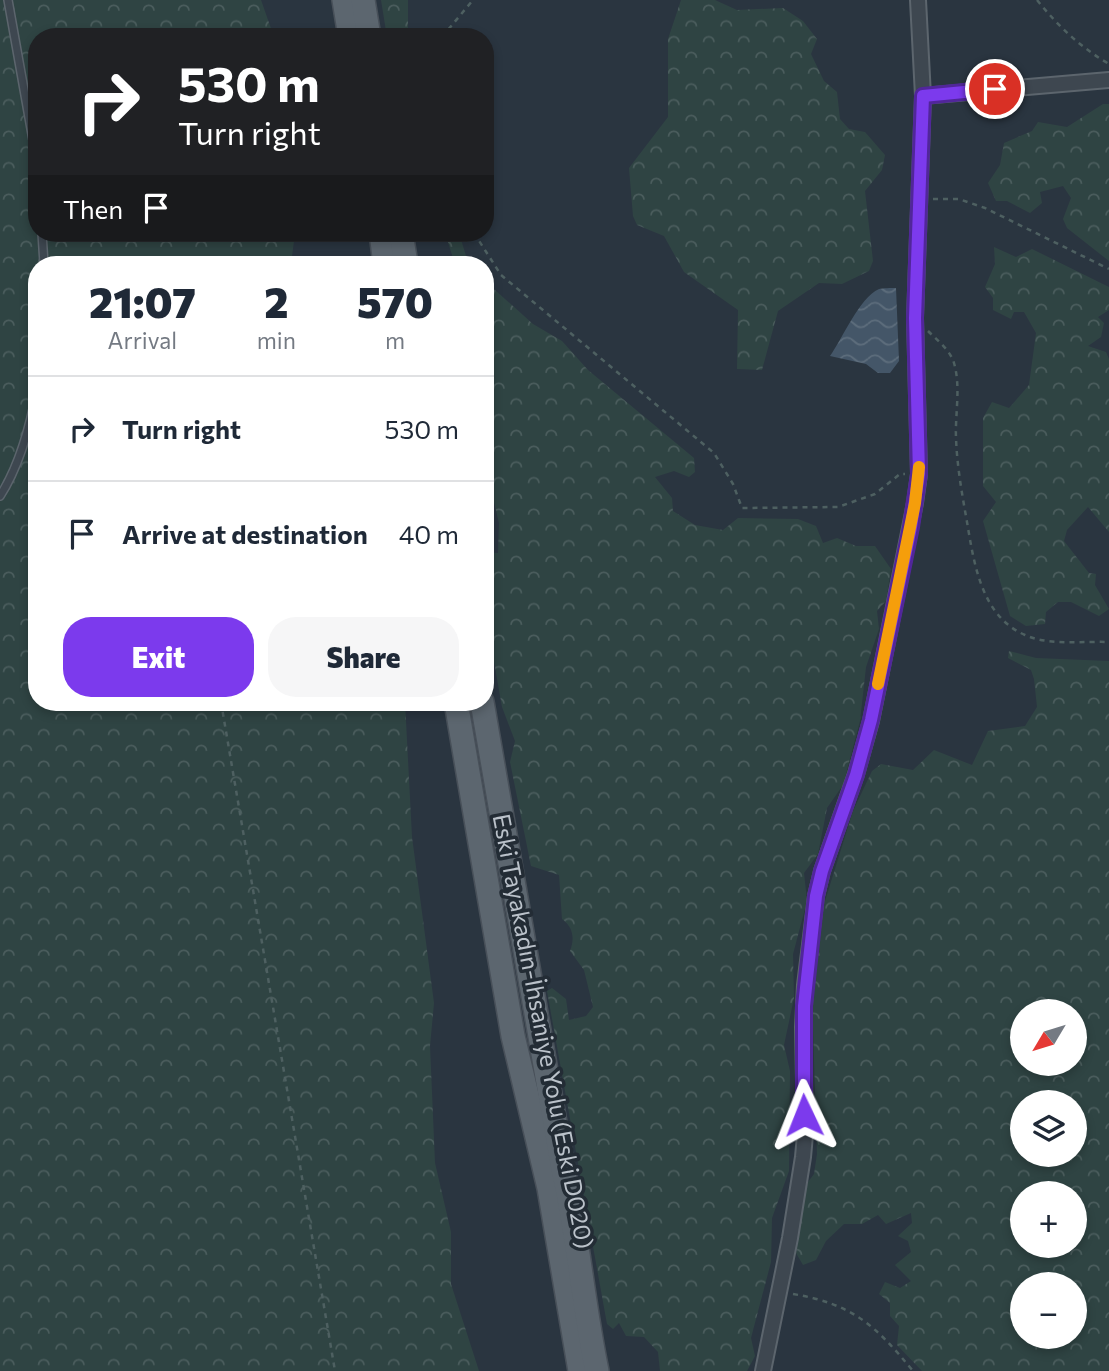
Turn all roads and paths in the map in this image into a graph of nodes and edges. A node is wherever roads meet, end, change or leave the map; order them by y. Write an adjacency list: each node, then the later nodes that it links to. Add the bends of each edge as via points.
1 (8, 0): 13 (lane)
2 (344, 0): 7 (main road)
3 (363, 0): 8 (main road)
4 (473, 0): 9 (path)
5 (918, 0): 12 (street)
6 (1037, 0): 10 (path, via 1086,50)
7 (349, 28)
8 (368, 28)
9 (450, 28)
10 (1109, 64)
11 (1109, 80): 12 (street)
12 (923, 96): 14 (street)
13 (28, 112)
14 (919, 199): 16 (path, via 959,199 985,208); 17 (street)
15 (494, 264): 19 (path, via 501,275 714,453 742,508 838,507 874,494 900,474)
16 (1109, 269)
17 (915, 318): 19 (street); 21 (path, via 953,360 960,483 976,573 991,604 1000,618 1026,636 1045,641)
18 (28, 429): 20 (lane, via 12,478)
19 (919, 474): 25 (street, via 871,720 816,896 803,1027 805,1135)
20 (0, 496)
21 (1109, 642)
22 (223, 711): 26 (path)
23 (458, 711): 27 (main road, Eski Tayakadın-İhsaniye Yolu (Eski D020), via 513,1036 549,1188)
24 (484, 711): 28 (main road, Eski Tayakadın-İhsaniye Yolu (Eski D020))
25 (779, 1292): 29 (street); 30 (path, via 833,1304 862,1317)
26 (335, 1371)
27 (580, 1371)
28 (597, 1371)
29 (763, 1371)
30 (913, 1371)

